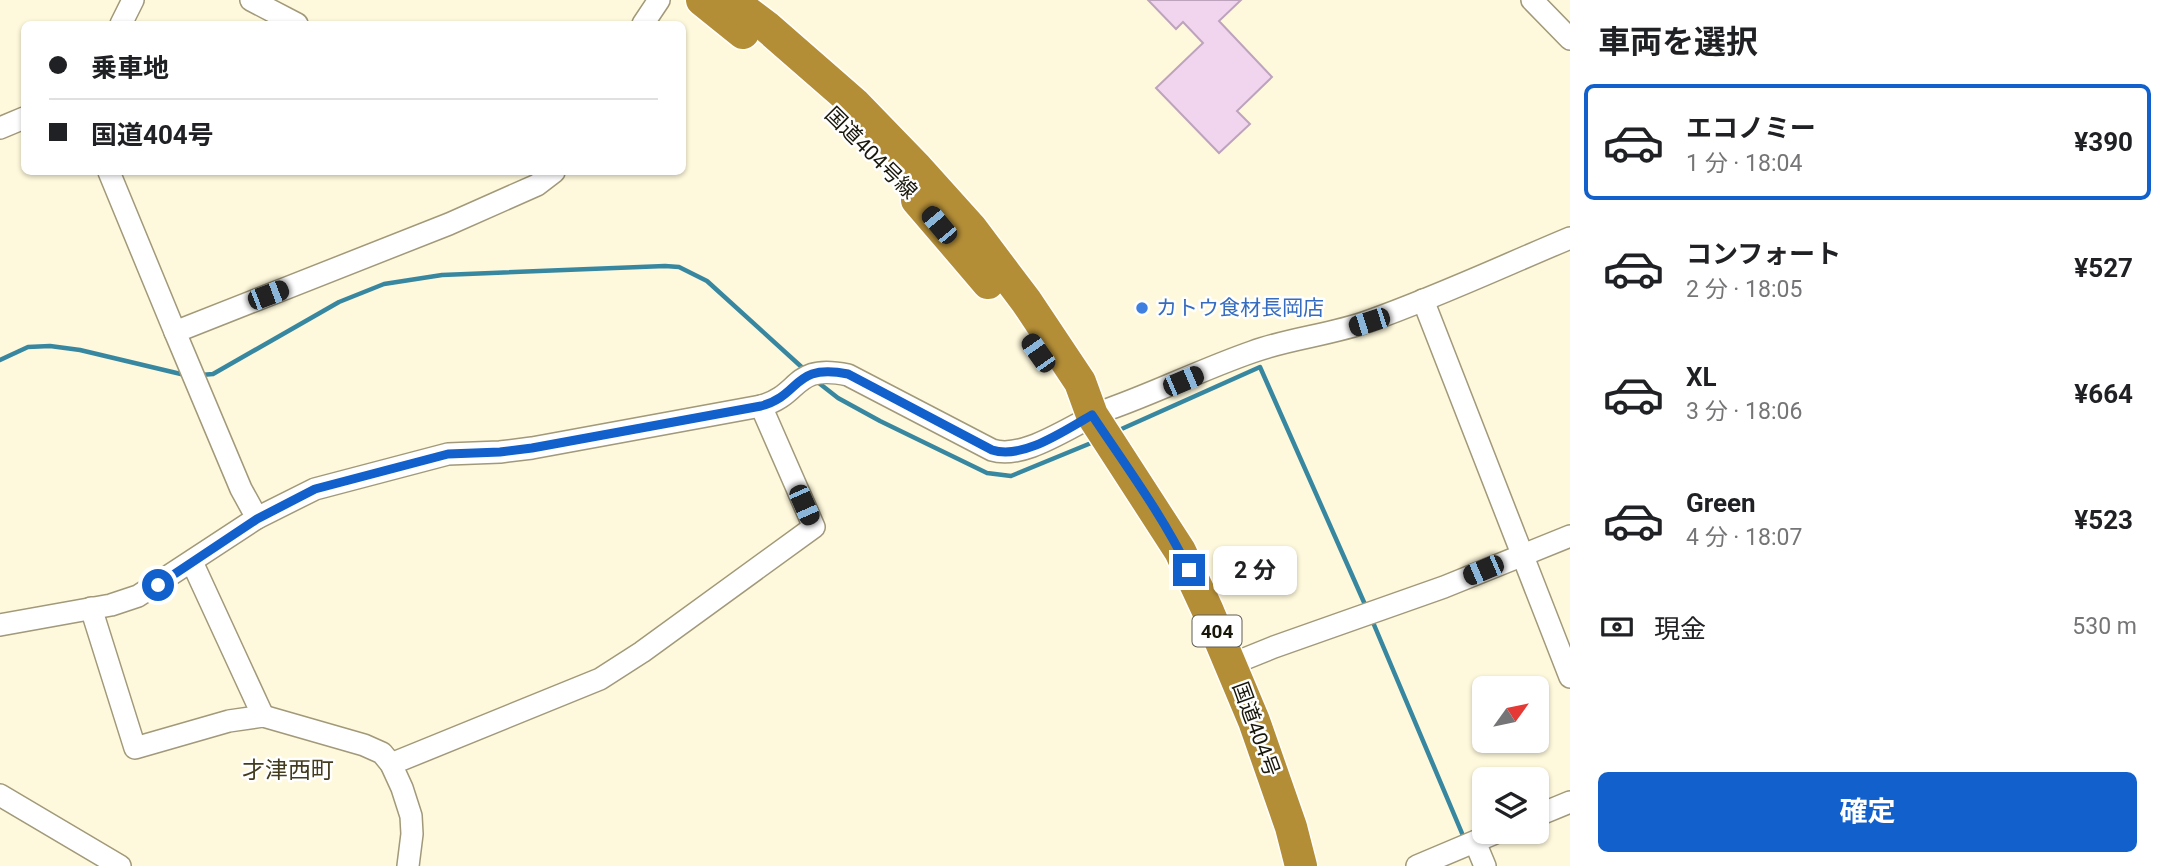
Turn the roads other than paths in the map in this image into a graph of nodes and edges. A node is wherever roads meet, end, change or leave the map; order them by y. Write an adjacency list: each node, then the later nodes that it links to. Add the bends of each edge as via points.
1 (134, 0): 7 (street)
2 (251, 0): 8 (street)
3 (659, 0): 9 (street)
4 (702, 0): 19 (highway, 国道404号線 / 404, via 882,161 1000,298 1064,390)
5 (732, 0): 19 (highway, 国道404号線 / 404, via 854,103 971,228 1080,382)
6 (1546, 5): 10 (street)
7 (123, 21)
8 (291, 21)
9 (645, 21)
10 (1570, 39)
11 (21, 119): 12 (street)
12 (0, 128)
13 (110, 175): 17 (street)
14 (550, 175): 17 (street, via 449,224)
15 (1570, 238): 16 (street)
16 (1423, 300): 19 (street, via 1349,328 1250,353); 22 (street)
17 (175, 332): 20 (street)
18 (761, 406): 19 (street, via 773,403 802,377 831,371 848,374 1004,454 1028,448); 20 (street, via 532,448 436,457 315,489); 29 (street, via 814,527 600,679)
19 (1092, 415): 26 (highway, 国道404号 / 404, via 1180,551)
20 (257, 519): 23 (street)
21 (1570, 536): 22 (street)
22 (1523, 554): 26 (street); 27 (street)
23 (192, 562): 24 (street, via 138,596); 28 (street)
24 (91, 608): 25 (street); 28 (street, via 135,748)
25 (0, 625)
26 (1232, 664): 37 (highway, 国道404号 / 404)
27 (1570, 677)
28 (263, 716): 29 (street, via 364,746 382,753)
29 (391, 764): 36 (street, via 411,816)
30 (0, 795): 35 (street)
31 (1570, 802): 32 (street)
32 (1549, 811)
33 (1472, 843): 38 (street)
34 (1476, 844): 39 (street)
35 (120, 866)
36 (408, 866)
37 (1301, 866)
38 (1417, 866)
39 (1485, 866)

